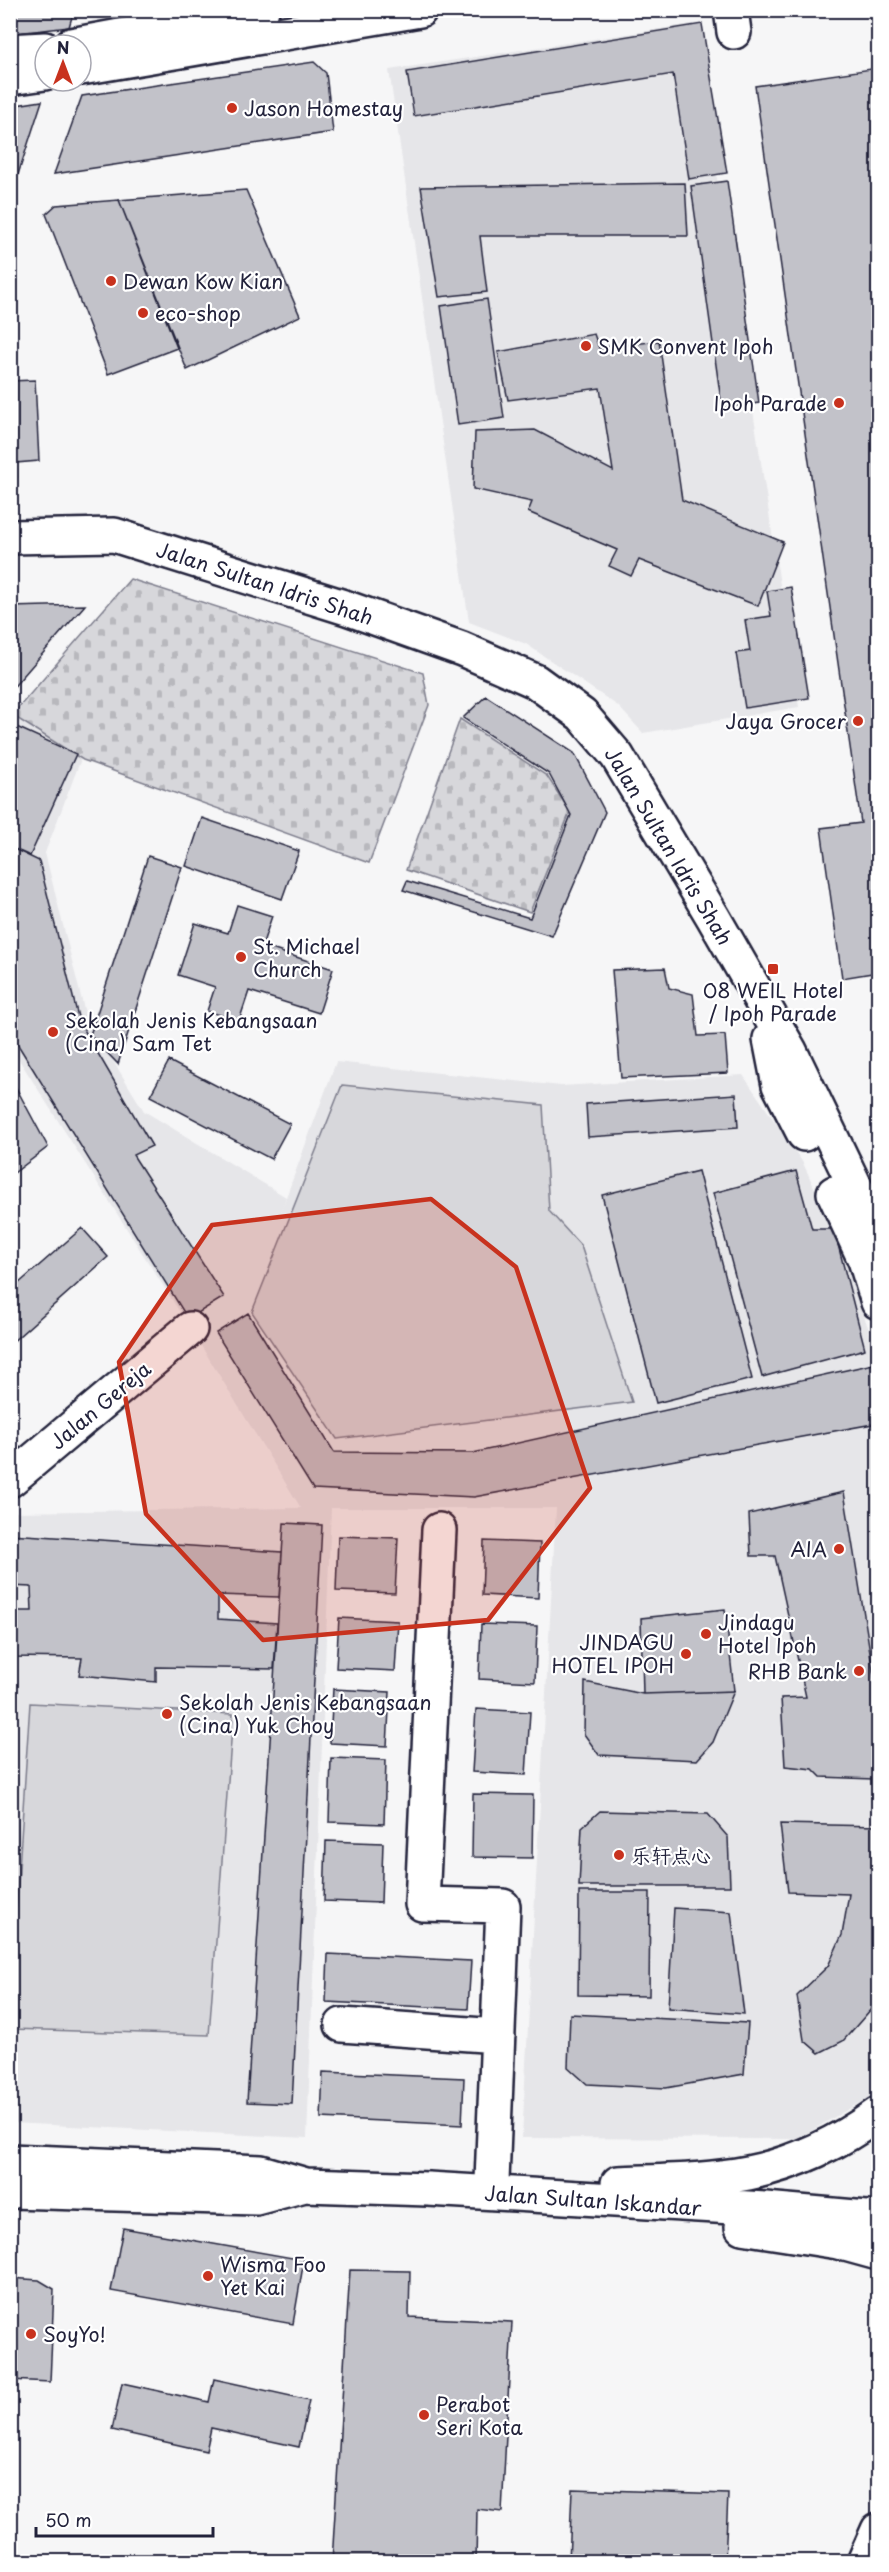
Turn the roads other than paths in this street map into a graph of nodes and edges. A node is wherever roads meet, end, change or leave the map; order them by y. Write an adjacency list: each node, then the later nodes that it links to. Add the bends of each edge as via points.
1 (262, 10): 3 (main road)
2 (420, 10): 6 (main road)
3 (93, 41)
4 (33, 50): 5 (main road)
5 (10, 51)
6 (93, 66)
7 (33, 75): 8 (main road)
8 (10, 78)
9 (10, 537): 10 (main road, Jalan Sultan Idris Shah, via 114,535 347,608 462,649 535,681 582,715 617,756)
10 (764, 1005): 11 (main road, Jalan Sultan Idris Shah); 12 (main road, via 779,1085 865,1260)
11 (879, 1234)
12 (879, 1302)
13 (190, 1329): 14 (main road, Jalan Gereja)
14 (10, 1480)
15 (439, 1530): 17 (main road, via 422,1904 503,1906)
16 (342, 2025): 17 (main road)
17 (498, 2036): 20 (main road)
18 (879, 2114): 20 (main road, via 813,2151 747,2173 591,2185)
19 (10, 2161): 21 (main road, Jalan Sultan Iskandar, via 261,2172)
20 (492, 2181): 22 (main road)
21 (306, 2185): 22 (main road, Jalan Sultan Iskandar); 23 (main road, Jalan Sultan Iskandar, via 256,2198)
22 (428, 2189): 24 (main road, Jalan Sultan Iskandar); 25 (main road, via 498,2208 688,2220 838,2242)
23 (10, 2192)
24 (879, 2219)
25 (879, 2253)
26 (879, 2530): 27 (main road)
27 (864, 2562)

